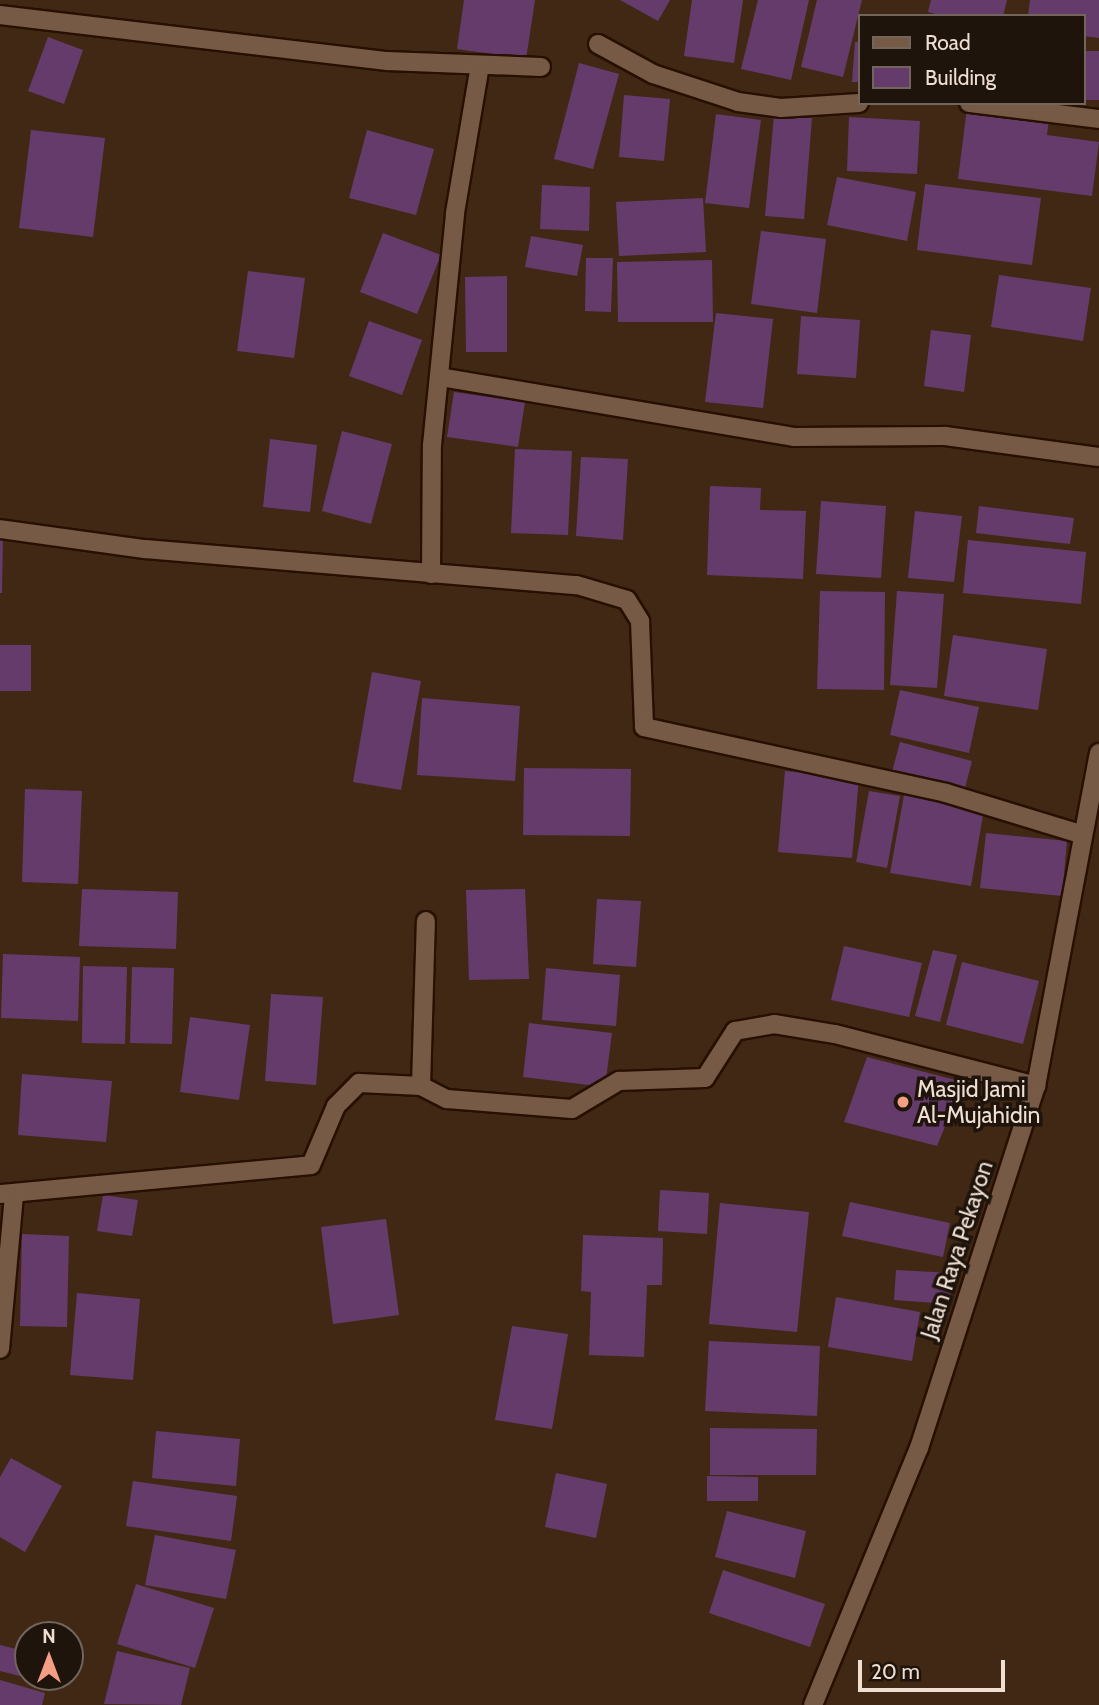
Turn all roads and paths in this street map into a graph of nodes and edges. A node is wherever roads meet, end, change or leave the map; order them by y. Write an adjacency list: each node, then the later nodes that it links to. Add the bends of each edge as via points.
1 (0, 15): 3 (street, via 387,61)
2 (597, 44): 5 (street, via 653,74 738,102 781,108)
3 (480, 65): 4 (street); 8 (street, via 455,213)
4 (541, 67)
5 (858, 103)
6 (985, 105): 7 (street)
7 (1099, 119)
8 (440, 377): 9 (street, via 795,437 945,436); 11 (street, via 432,445)
9 (1099, 457)
10 (0, 529): 11 (street, via 145,549)
11 (431, 574): 13 (street, via 542,579 627,600 640,621 644,727 946,793)
12 (1099, 753): 13 (street, Jalan Raya Pekayon)
13 (1083, 835): 16 (street, Jalan Raya Pekayon)
14 (426, 921): 15 (street)
15 (421, 1086): 16 (street, via 447,1100 572,1109 620,1081 705,1078 735,1031 774,1024 835,1034); 17 (street, via 359,1083 335,1106 311,1165)
16 (1036, 1086): 19 (street, Jalan Raya Pekayon, via 919,1448)
17 (7, 1195): 18 (street)
18 (0, 1349)
19 (813, 1705)

